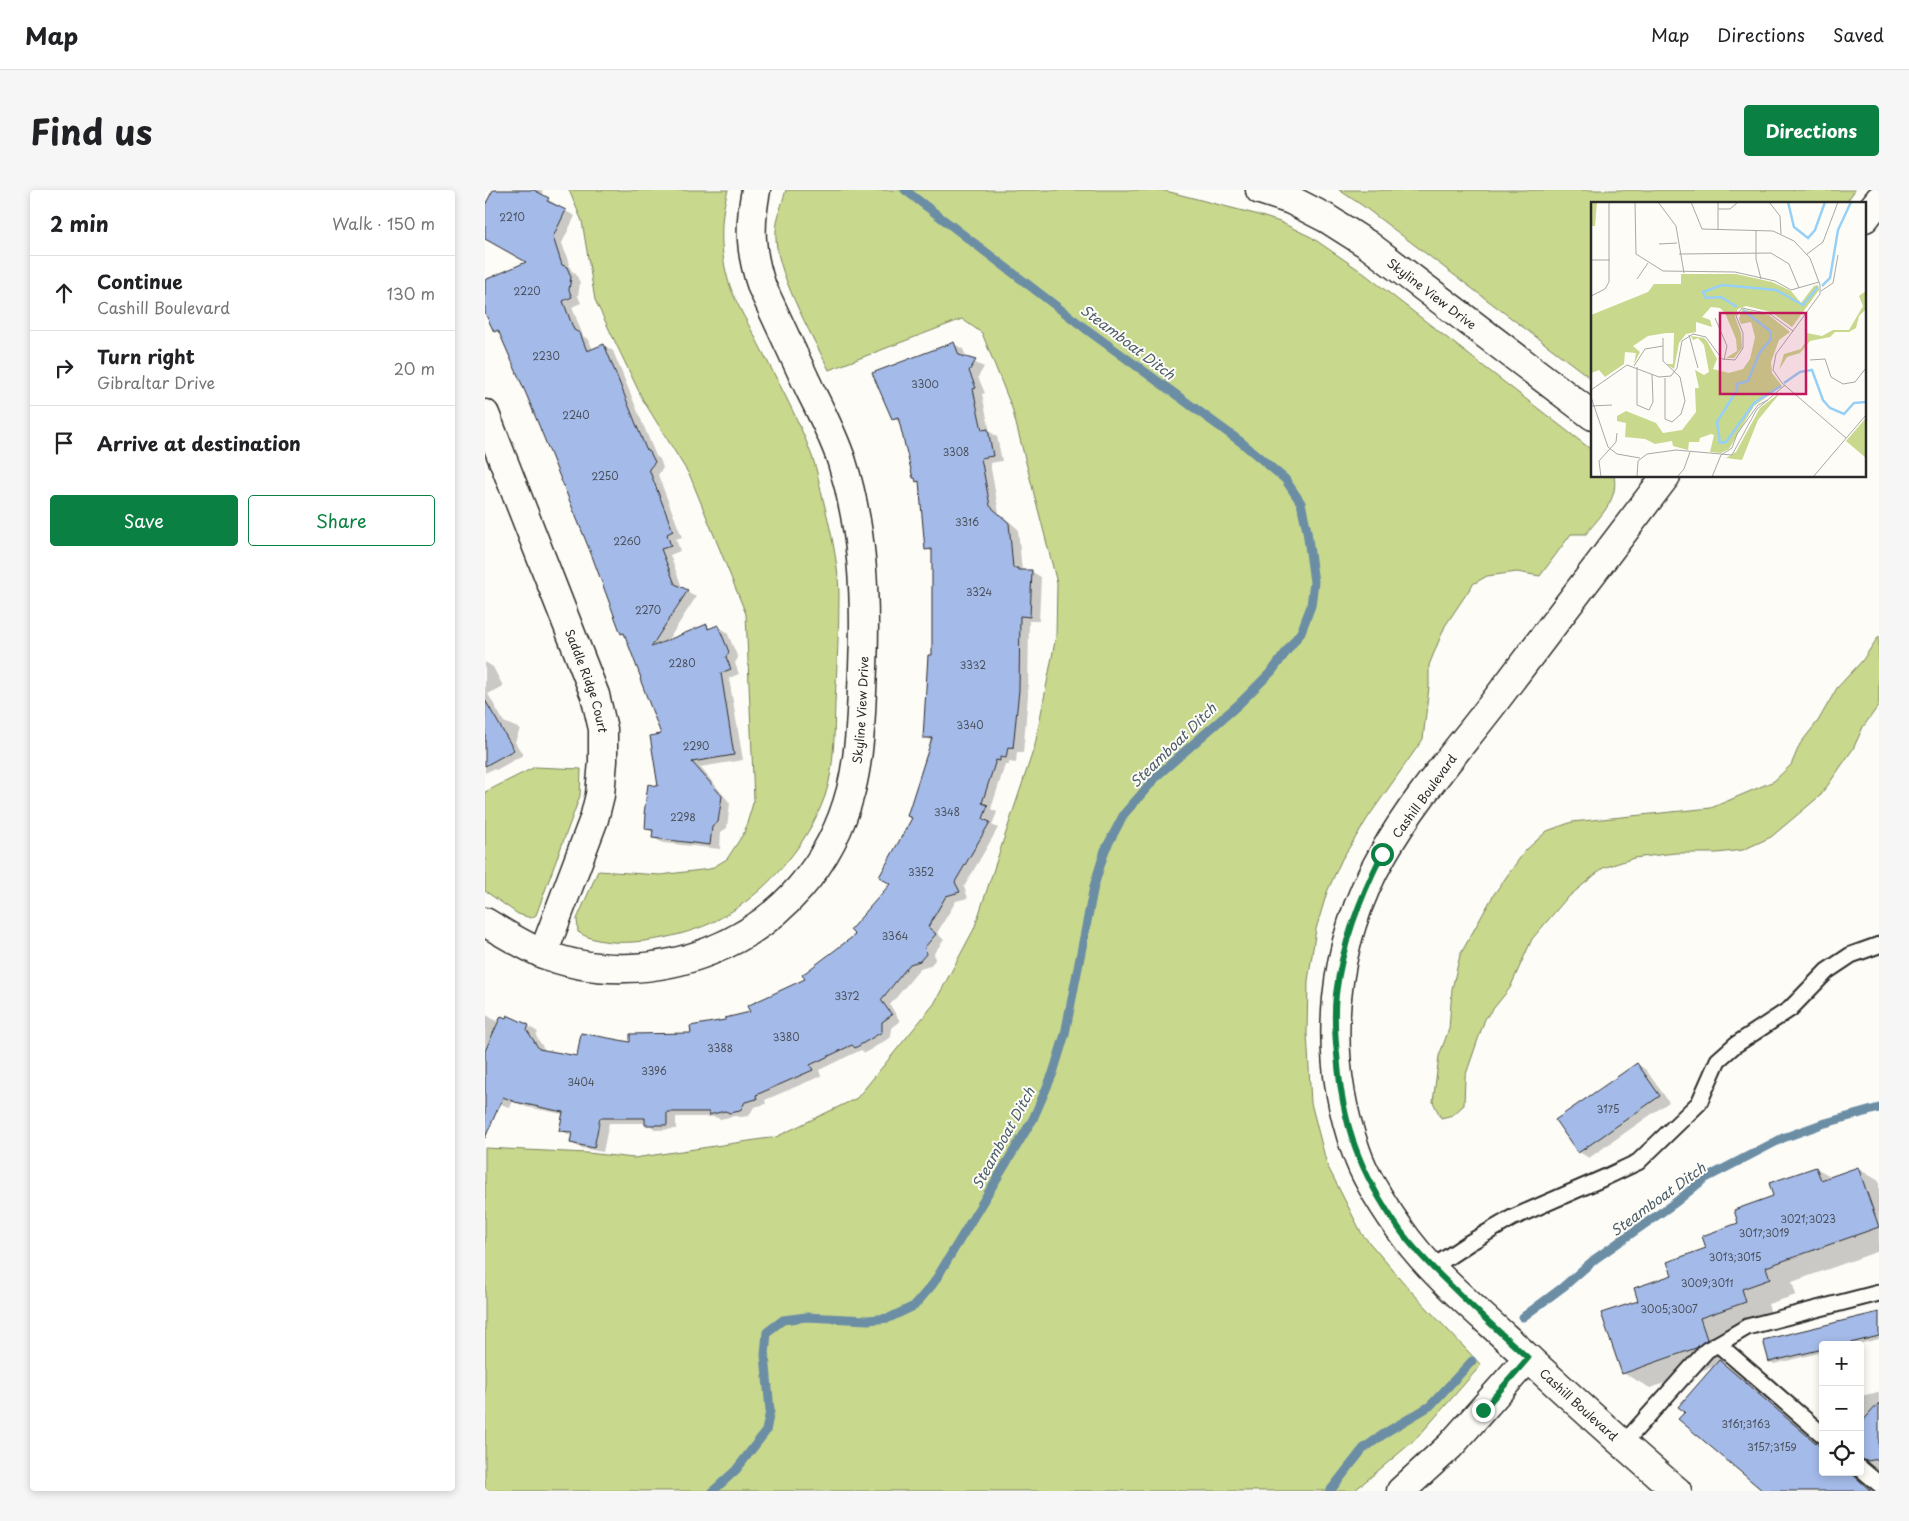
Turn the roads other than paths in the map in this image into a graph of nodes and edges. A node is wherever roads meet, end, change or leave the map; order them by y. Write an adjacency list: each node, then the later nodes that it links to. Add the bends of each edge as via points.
1 (756, 190): 10 (street, Skyline View Drive, via 751,215 755,267 829,428 855,512 865,622 860,732 851,790 841,823 809,877 788,903 733,942 700,956 634,968 602,967)
2 (1260, 190): 6 (street, Skyline View Drive, via 1291,200 1367,244)
3 (1879, 200): 4 (street)
4 (1867, 215)
5 (485, 414): 10 (street, Saddle Ridge Court, via 595,695 603,729 600,795 594,819)
6 (1591, 414)
7 (1664, 478): 11 (street, Cashill Boulevard, via 1400,827 1368,883 1343,955 1336,995 1335,1037 1345,1116 1356,1154 1375,1192 1401,1231)
8 (485, 922): 10 (street, Skyline View Drive)
9 (1879, 945): 11 (lane, via 1851,955 1827,971 1790,1009 1718,1060 1699,1103 1638,1162 1512,1218)
10 (543, 954)
11 (1433, 1267): 14 (street, Cashill Boulevard)
12 (1879, 1293): 13 (lane, via 1747,1327)
13 (1718, 1344): 15 (lane); 16 (lane, via 1707,1350)
14 (1528, 1358): 16 (street, Cashill Boulevard); 19 (street, via 1450,1446)
15 (1819, 1432)
16 (1623, 1444): 20 (street, Cashill Boulevard)
17 (1864, 1471): 18 (lane)
18 (1879, 1484)
19 (1401, 1491)
20 (1677, 1491)

